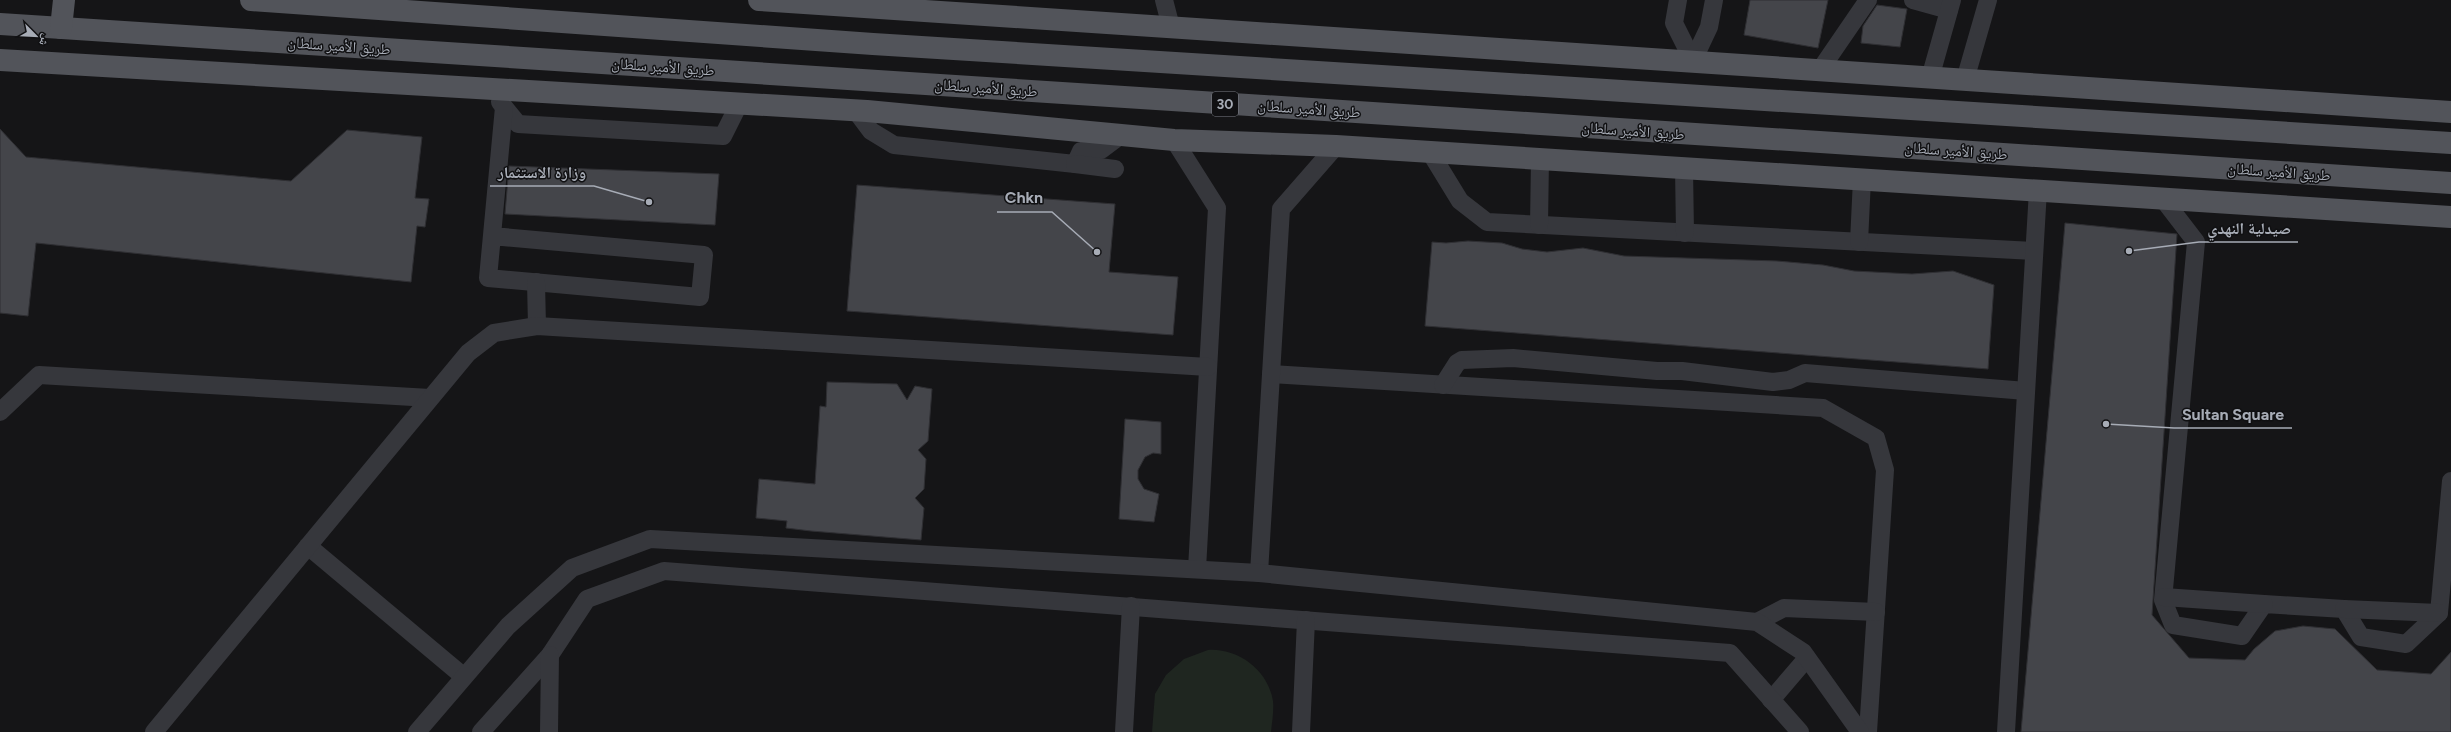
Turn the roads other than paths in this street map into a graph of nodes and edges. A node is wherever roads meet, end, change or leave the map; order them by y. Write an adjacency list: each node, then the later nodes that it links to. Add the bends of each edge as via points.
1 (64, 0): 14 (main road)
2 (251, 0): 18 (main road, via 873,44)
3 (760, 0): 10 (main road)
4 (1164, 0): 13 (street)
5 (1678, 0): 17 (street, via 1674,23)
6 (1714, 0): 17 (street, via 1709,27)
7 (1868, 0): 19 (street)
8 (1913, 0): 11 (street)
9 (1988, 0): 22 (street)
10 (821, 2): 13 (main road)
11 (1950, 5): 20 (street)
12 (0, 24): 14 (main road, طريق الأمير سلطان / 30)
13 (1171, 27): 15 (main road)
14 (62, 28): 21 (main road, طريق الأمير سلطان / 30)
15 (1294, 36): 17 (main road); 18 (main road)
16 (0, 60): 23 (main road)
17 (1693, 61): 19 (main road)
18 (1291, 70): 31 (main road)
19 (1820, 70): 20 (main road)
20 (1930, 78): 22 (main road)
21 (869, 80): 26 (main road); 30 (main road, طريق الأمير سلطان / 30)
22 (1965, 80): 27 (main road)
23 (489, 89): 24 (main road); 25 (street)
24 (739, 104): 25 (street, via 723,136 518,124); 26 (main road)
25 (504, 107): 46 (street)
26 (862, 111): 28 (main road); 34 (street, via 871,131 894,145)
27 (2451, 112)
28 (1121, 135): 29 (main road); 34 (street, via 1101,150)
29 (1174, 140): 32 (main road); 51 (street, via 1217,208)
30 (1767, 140): 38 (main road); 40 (main road, طريق الأمير سلطان / 30)
31 (2451, 143)
32 (1336, 146): 33 (main road); 52 (street, via 1281,208)
33 (1430, 152): 35 (main road); 44 (street, via 1460,201 1487,222)
34 (1078, 158): 37 (street)
35 (1540, 159): 36 (main road); 44 (street)
36 (1684, 168): 38 (main road); 45 (street)
37 (1116, 169)
38 (1766, 173): 39 (main road)
39 (1862, 179): 41 (main road); 47 (street)
40 (2451, 183)
41 (2038, 190): 42 (main road); 48 (street)
42 (2163, 199): 43 (main road); 61 (street, via 2196,242)
43 (2451, 217)
44 (1539, 225): 45 (street)
45 (1684, 233): 47 (street)
46 (492, 236): 49 (street, via 488,278); 49 (street, via 704,255 700,297)
47 (1859, 242): 48 (street)
48 (2034, 251): 54 (street)
49 (536, 282): 50 (street)
50 (537, 326): 51 (street); 55 (street, via 494,333 468,353)
51 (1208, 367): 59 (street)
52 (1272, 374): 53 (street); 60 (street)
53 (1443, 385): 54 (street, via 1457,363 1462,360 1513,358 1682,371 1772,382 1806,374); 65 (street, via 1822,408 1876,438 1885,470)
54 (2026, 391): 82 (street)
55 (430, 398): 56 (street, via 39,375); 58 (street)
56 (0, 412)
57 (2451, 481): 66 (street)
58 (308, 546): 71 (street); 74 (street)
59 (1197, 569): 60 (street); 71 (street, via 650,539 572,568 508,626)
60 (1259, 573): 68 (street)
61 (2164, 597): 62 (street); 62 (street, via 2173,625 2242,636)
62 (2264, 604): 64 (street)
63 (1131, 606): 67 (street); 69 (street, via 664,571 587,599); 78 (street)
64 (2344, 609): 66 (street); 66 (street, via 2361,637 2406,644)
65 (1876, 612): 68 (street, via 1784,608); 81 (street)
66 (2439, 613)
67 (1306, 620): 72 (street, via 1730,653); 79 (street)
68 (1757, 622): 70 (street)
69 (550, 655): 76 (street); 77 (street)
70 (1807, 658): 72 (street); 73 (street)
71 (463, 676): 75 (street)
72 (1772, 700): 80 (street)
73 (1851, 729)
74 (154, 732)
75 (417, 732)
76 (481, 732)
77 (549, 732)
78 (1124, 732)
79 (1301, 732)
80 (1800, 732)
81 (1868, 732)
82 (2006, 732)

